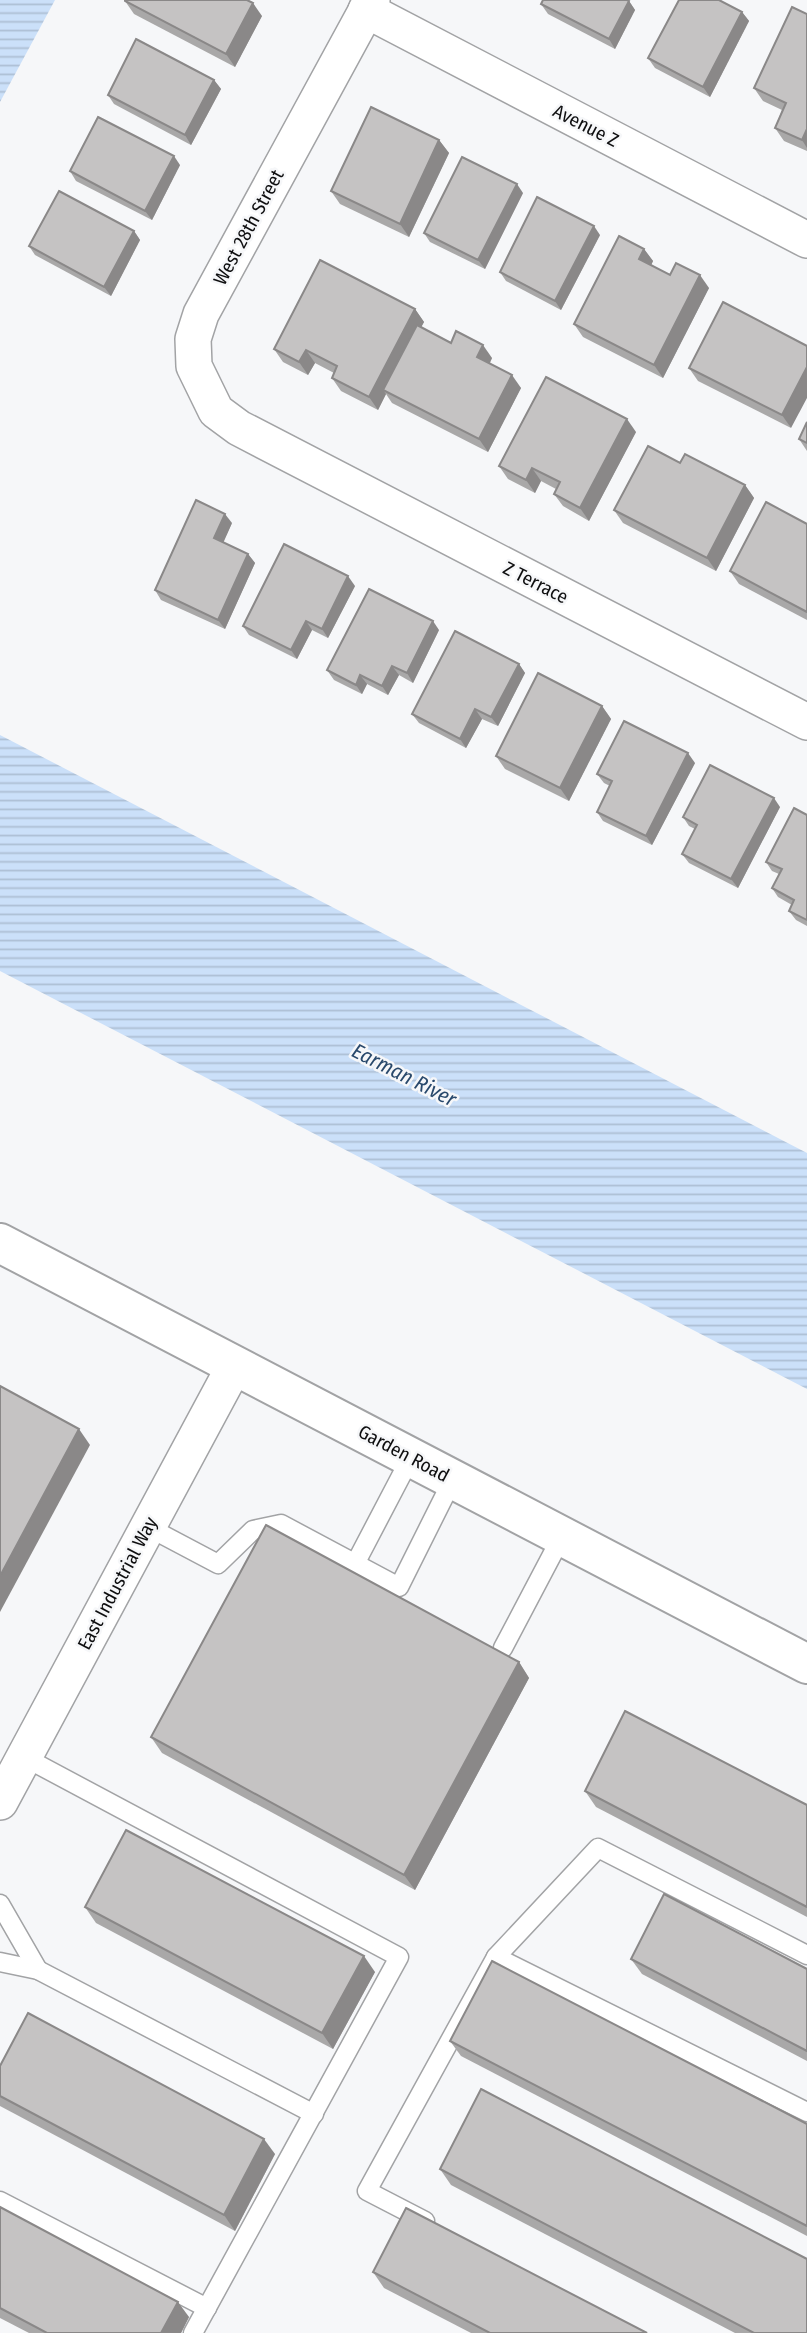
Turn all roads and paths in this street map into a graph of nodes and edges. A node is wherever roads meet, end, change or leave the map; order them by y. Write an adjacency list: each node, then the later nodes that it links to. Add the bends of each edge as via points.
1 (369, 5): 2 (street, Avenue Z); 3 (street, West 28th Street, via 201,314 193,339 194,366 216,411)
2 (807, 240)
3 (264, 441): 4 (street, Z Terrace)
4 (807, 722)
5 (0, 1243): 6 (street, Garden Road)
6 (235, 1365): 7 (street, Garden Road); 9 (street, East Industrial Way)
7 (411, 1457): 8 (street, Garden Road); 11 (lane)
8 (453, 1479): 10 (street, Garden Road); 11 (lane, via 399,1587)
9 (148, 1527): 11 (lane, via 218,1564 253,1530 281,1524); 14 (street, East Industrial Way)
10 (562, 1536): 12 (lane); 13 (street, Garden Road)
11 (355, 1564)
12 (503, 1648)
13 (807, 1664)
14 (24, 1757): 15 (street, East Industrial Way); 22 (lane, via 399,1957)
15 (0, 1802)
16 (0, 1904): 20 (lane)
17 (807, 1955): 18 (lane, via 598,1848)
18 (496, 1956): 21 (lane); 24 (lane, via 367,2191)
19 (0, 1962): 20 (lane)
20 (38, 1969): 22 (lane)
21 (807, 2112)
22 (314, 2114): 25 (lane)
23 (0, 2201): 25 (lane)
24 (439, 2228)
25 (207, 2308): 26 (lane)
26 (193, 2333)

